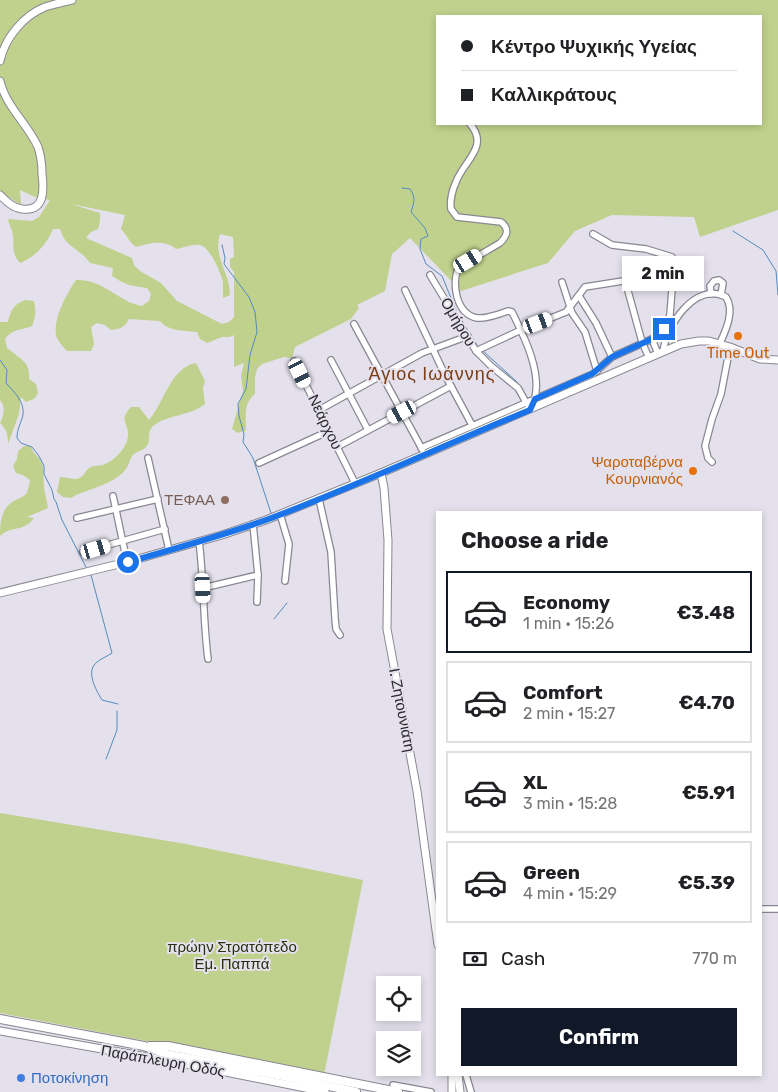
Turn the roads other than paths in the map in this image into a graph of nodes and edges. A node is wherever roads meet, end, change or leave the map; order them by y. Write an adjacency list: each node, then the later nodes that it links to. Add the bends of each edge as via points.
1 (72, 0): 2 (street, via 45,7 23,22 6,43)
2 (0, 61)
3 (0, 81): 5 (street, via 6,99 38,147 43,188 41,201 29,209 17,208)
4 (471, 125): 17 (street, via 478,143 451,194 451,209 457,217 501,222 507,232 500,242 463,263 456,273 457,298 469,314 479,318 508,311 513,314)
5 (0, 195)
6 (593, 234): 7 (street, via 612,244 672,257)
7 (670, 274): 9 (street); 19 (street, via 674,279 670,315 666,326)
8 (430, 275): 18 (street, Ομήρου)
9 (625, 280): 14 (street, via 588,286); 20 (street)
10 (562, 282): 15 (street)
11 (405, 290): 23 (street)
12 (711, 294): 13 (street); 13 (street, via 710,286 720,280 723,283); 25 (street, via 679,314)
13 (720, 295): 21 (street, via 728,300 730,310)
14 (579, 296): 15 (street); 26 (street)
15 (570, 308): 17 (street, via 563,314); 31 (street, via 585,332)
16 (354, 324): 32 (street)
17 (520, 330): 24 (street); 35 (street, via 536,377)
18 (468, 336): 23 (street); 24 (street, Ομήρου)
19 (652, 339): 20 (street); 25 (street)
20 (642, 342): 26 (street); 27 (street)
21 (720, 343): 22 (street); 25 (street, via 700,340)
22 (730, 347): 30 (street, via 762,359); 48 (street, via 721,394 705,446)
23 (432, 348): 32 (street); 33 (street)
24 (476, 351): 36 (street, Ομήρου, via 518,388)
25 (661, 353): 27 (street)
26 (612, 357): 31 (street)
27 (649, 358): 38 (street)
28 (294, 360): 37 (street, Νεάρχου)
29 (332, 360): 34 (street)
30 (778, 360)
31 (597, 371): 35 (street)
32 (382, 375): 34 (street); 39 (street)
33 (451, 386): 39 (street); 40 (street)
34 (349, 393): 37 (street); 41 (street)
35 (535, 399): 36 (street); 38 (street)
36 (527, 402): 38 (street, Ομήρου); 40 (street)
37 (319, 410): 42 (street, Νεάρχου)
38 (530, 410): 44 (street)
39 (402, 412): 41 (street); 44 (street)
40 (472, 425): 44 (street)
41 (368, 430): 43 (street)
42 (329, 431): 43 (street, Νεάρχου); 49 (street)
43 (337, 447): 45 (street, Νεάρχου)
44 (422, 451): 50 (street)
45 (340, 453): 46 (street); 51 (street, Νεάρχου)
46 (332, 457)
47 (148, 458): 54 (street)
48 (712, 462)
49 (259, 463)
50 (381, 473): 51 (street); 74 (street, Ι. Ζητουνιάτη, via 388,540 386,629 417,790)
51 (355, 484): 53 (street)
52 (113, 496): 55 (street)
53 (319, 499): 56 (street); 70 (street, via 332,552 334,618)
54 (158, 500): 55 (street); 59 (street)
55 (116, 509): 57 (street); 60 (street)
56 (280, 514): 58 (street); 66 (street, via 289,544)
57 (77, 518)
58 (253, 524): 61 (street); 65 (street)
59 (165, 529): 60 (street); 62 (street)
60 (123, 541): 63 (street); 64 (street)
61 (199, 541): 62 (street); 67 (street)
62 (169, 550): 64 (street)
63 (82, 552)
64 (128, 562): 68 (street)
65 (258, 575): 67 (street); 69 (street)
66 (285, 581)
67 (203, 588): 71 (street)
68 (0, 593)
69 (257, 602)
70 (340, 635)
71 (208, 659)
72 (778, 909): 73 (street)
73 (762, 910)
74 (436, 931)
75 (0, 1020): 77 (main road)
76 (0, 1032): 78 (street, Παράπλευρη Οδός)
77 (144, 1046): 79 (main road, via 166,1054); 86 (main road, via 168,1046)
78 (181, 1063): 79 (main road); 84 (street, Παράπλευρη Οδός)
79 (219, 1064): 85 (main road)
80 (452, 1076): 88 (street)
81 (458, 1076): 89 (street)
82 (466, 1076): 90 (street)
83 (393, 1085): 87 (street)
84 (325, 1092)
85 (356, 1092)
86 (398, 1092)
87 (431, 1092)
88 (452, 1092)
89 (460, 1092)
90 (470, 1092)

